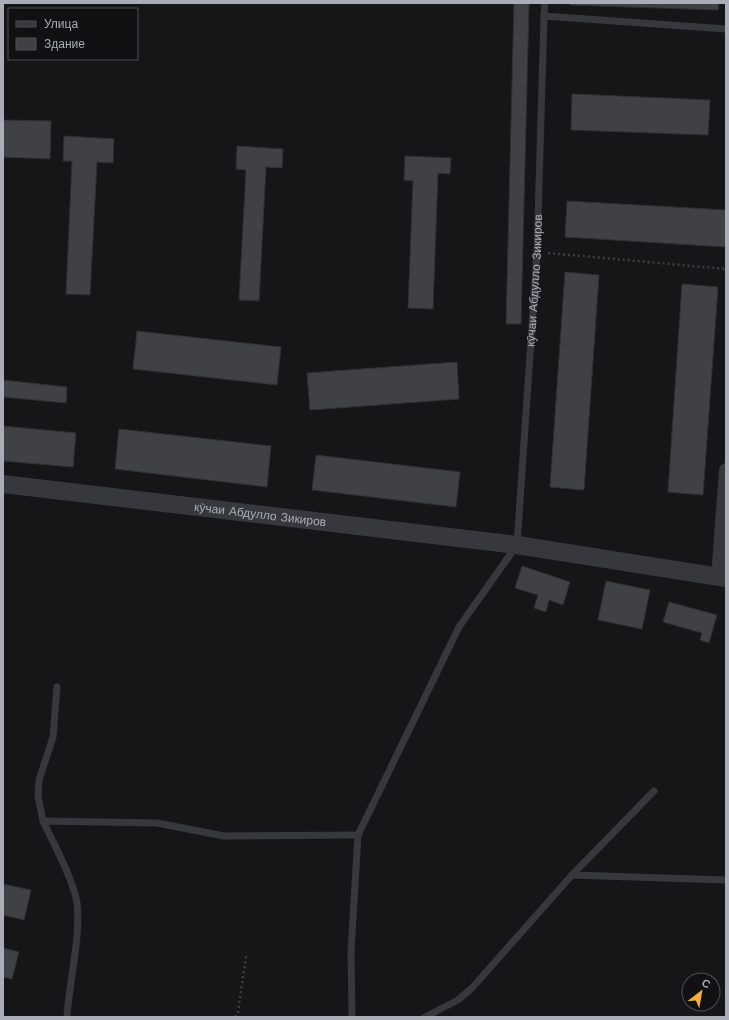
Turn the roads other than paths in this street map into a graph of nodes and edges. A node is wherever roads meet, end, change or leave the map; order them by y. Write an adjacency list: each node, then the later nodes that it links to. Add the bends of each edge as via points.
1 (545, 3): 2 (lane, кӯчаи Абдулло Зикиров)
2 (544, 16): 3 (lane); 6 (lane, кӯчаи Абдулло Зикиров, via 537,252)
3 (726, 29)
4 (726, 470): 7 (street)
5 (3, 484): 6 (street, кӯчаи Абдулло Зикиров)
6 (517, 545): 7 (street, кӯчаи Абдулло Зикиров); 11 (lane, via 459,627)
7 (722, 577)
8 (57, 688): 10 (lane, via 53,737 38,780)
9 (654, 791): 12 (lane)
10 (43, 821): 11 (lane, via 157,823 224,836); 14 (lane, via 77,902 78,923)
11 (358, 835): 15 (lane, via 351,951)
12 (572, 876): 13 (lane); 16 (lane, via 472,988 458,1000)
13 (726, 880)
14 (67, 1017)
15 (352, 1017)
16 (426, 1017)

